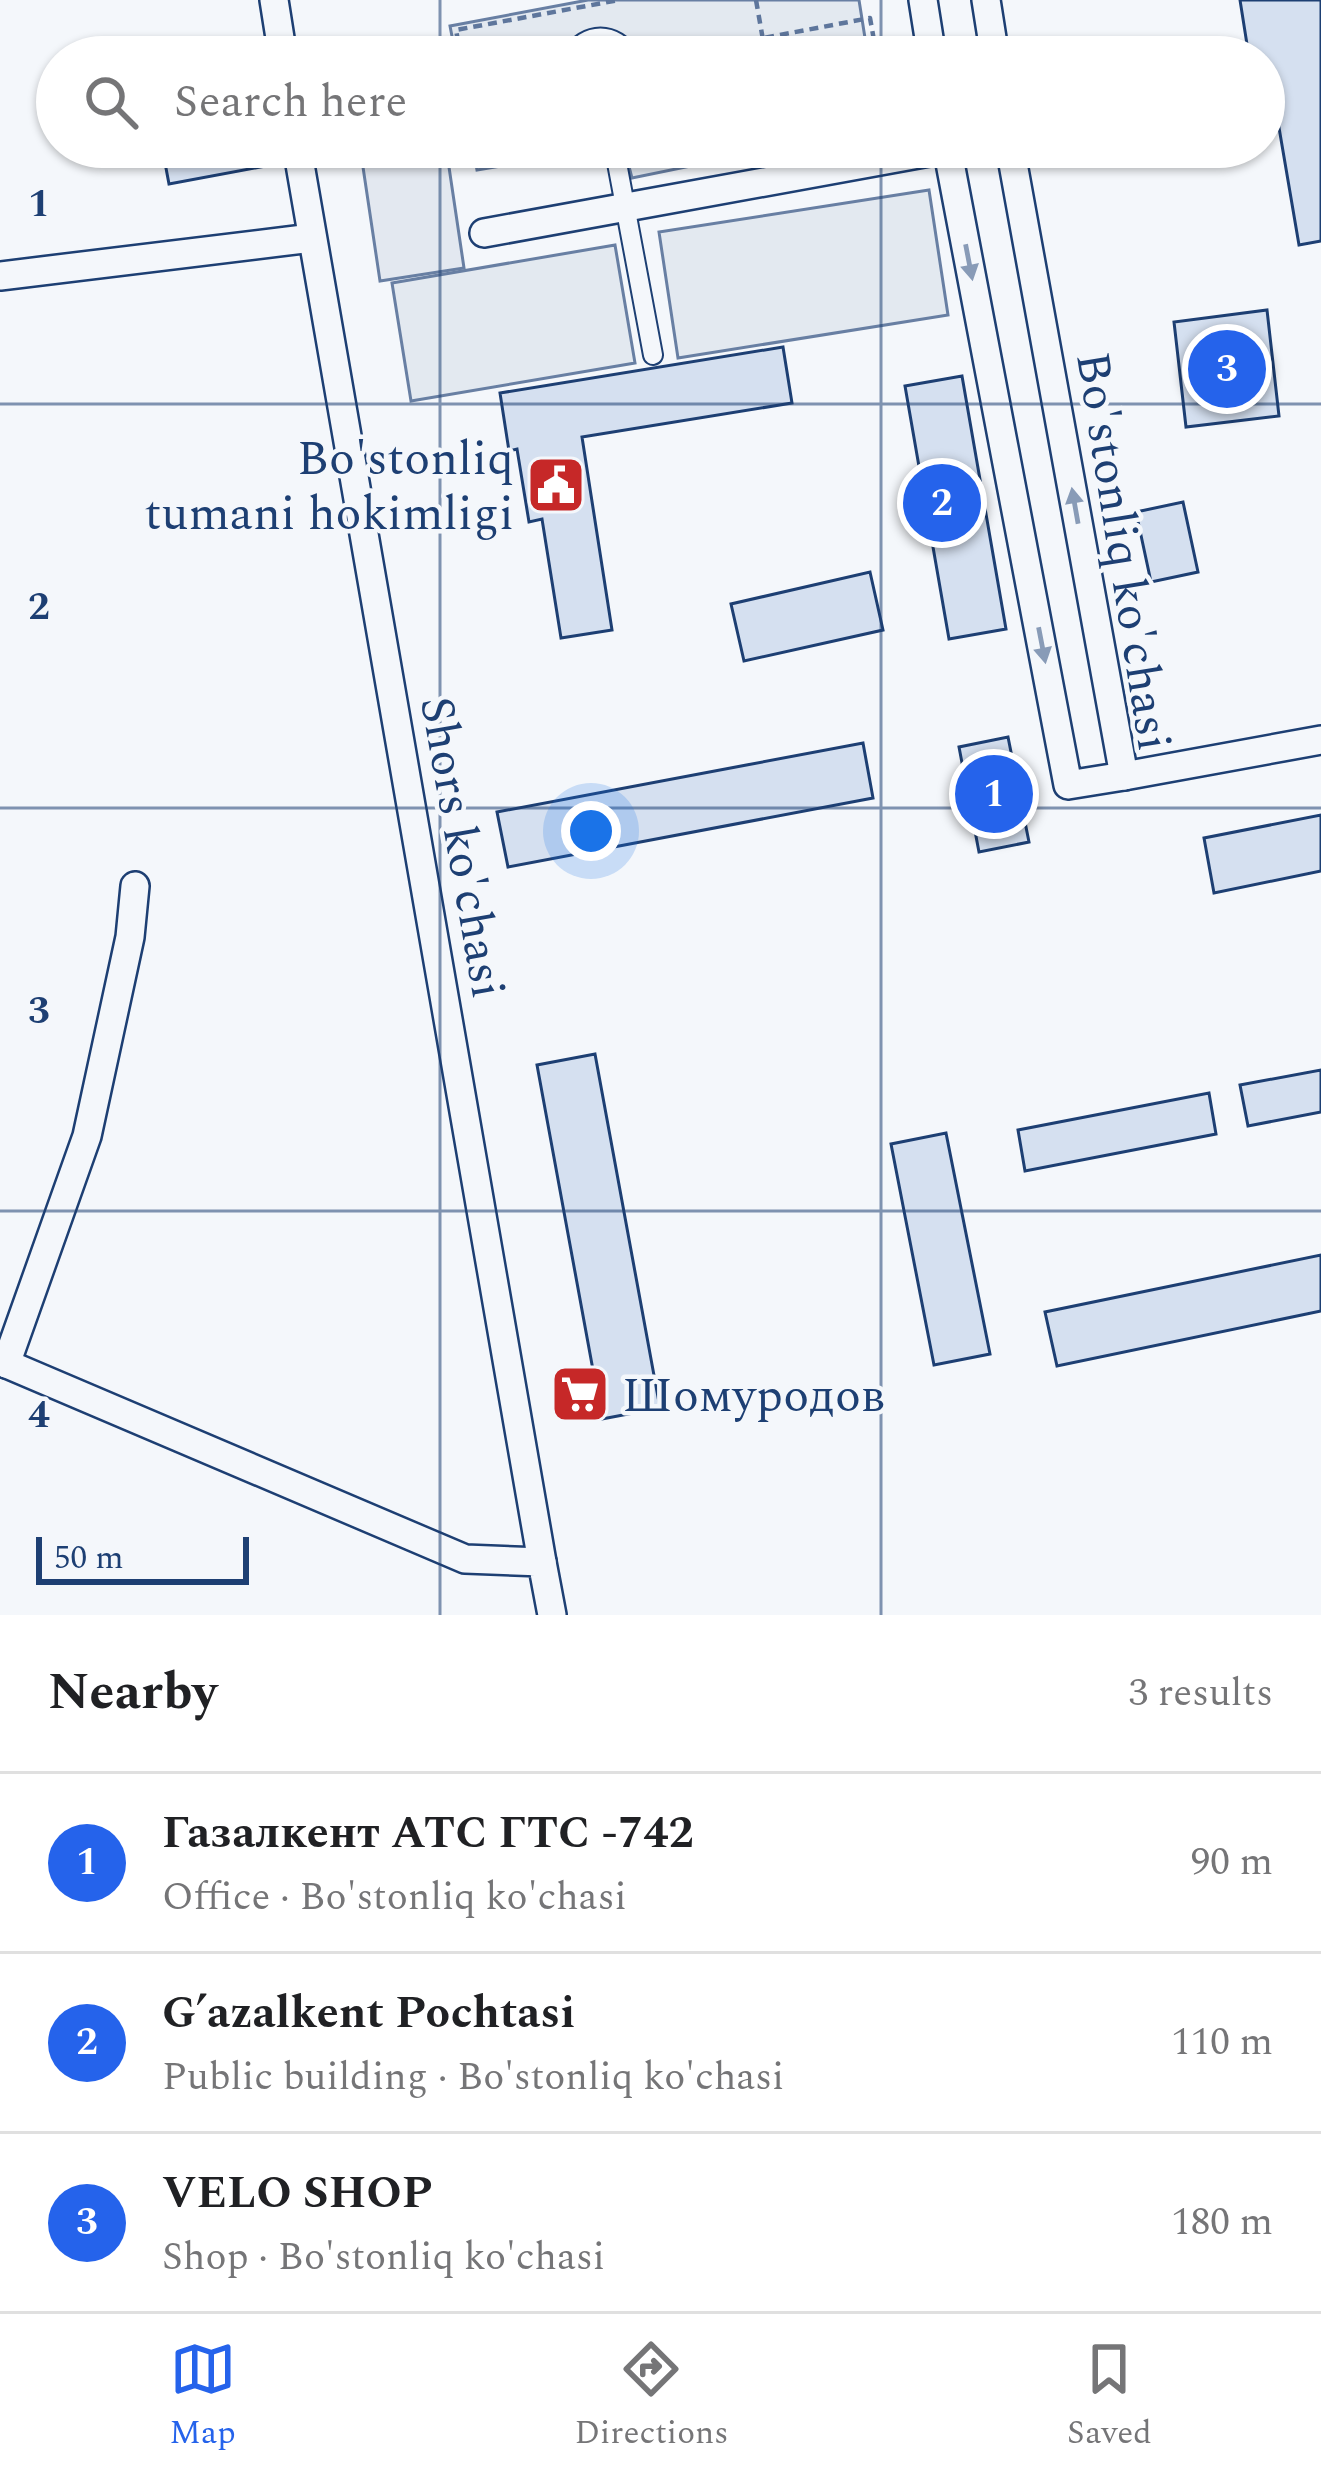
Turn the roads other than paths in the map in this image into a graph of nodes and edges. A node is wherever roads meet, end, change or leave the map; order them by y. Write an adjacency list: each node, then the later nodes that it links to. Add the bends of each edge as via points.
1 (274, 0): 4 (street)
2 (922, 0): 5 (street)
3 (986, 0): 6 (street)
4 (280, 36)
5 (928, 36)
6 (992, 36)
7 (300, 168): 14 (street, Shors ko'chasi)
8 (618, 168): 12 (street)
9 (840, 168): 12 (street)
10 (954, 168): 18 (street, Bo'stonliq ko'chasi, one-way to 18, via 1068,785)
11 (1014, 168): 18 (street, Bo'stonliq ko'chasi, one-way to 11)
12 (626, 207): 13 (street); 16 (street)
13 (484, 233)
14 (312, 238): 15 (street); 21 (street, Shors ko'chasi)
15 (0, 276)
16 (653, 355)
17 (1321, 740): 18 (street)
18 (1124, 776)
19 (135, 886): 20 (street, via 87,1136)
20 (3, 1363): 21 (street, via 465,1558)
21 (542, 1562): 22 (street, Shors ko'chasi)
22 (552, 1615)

